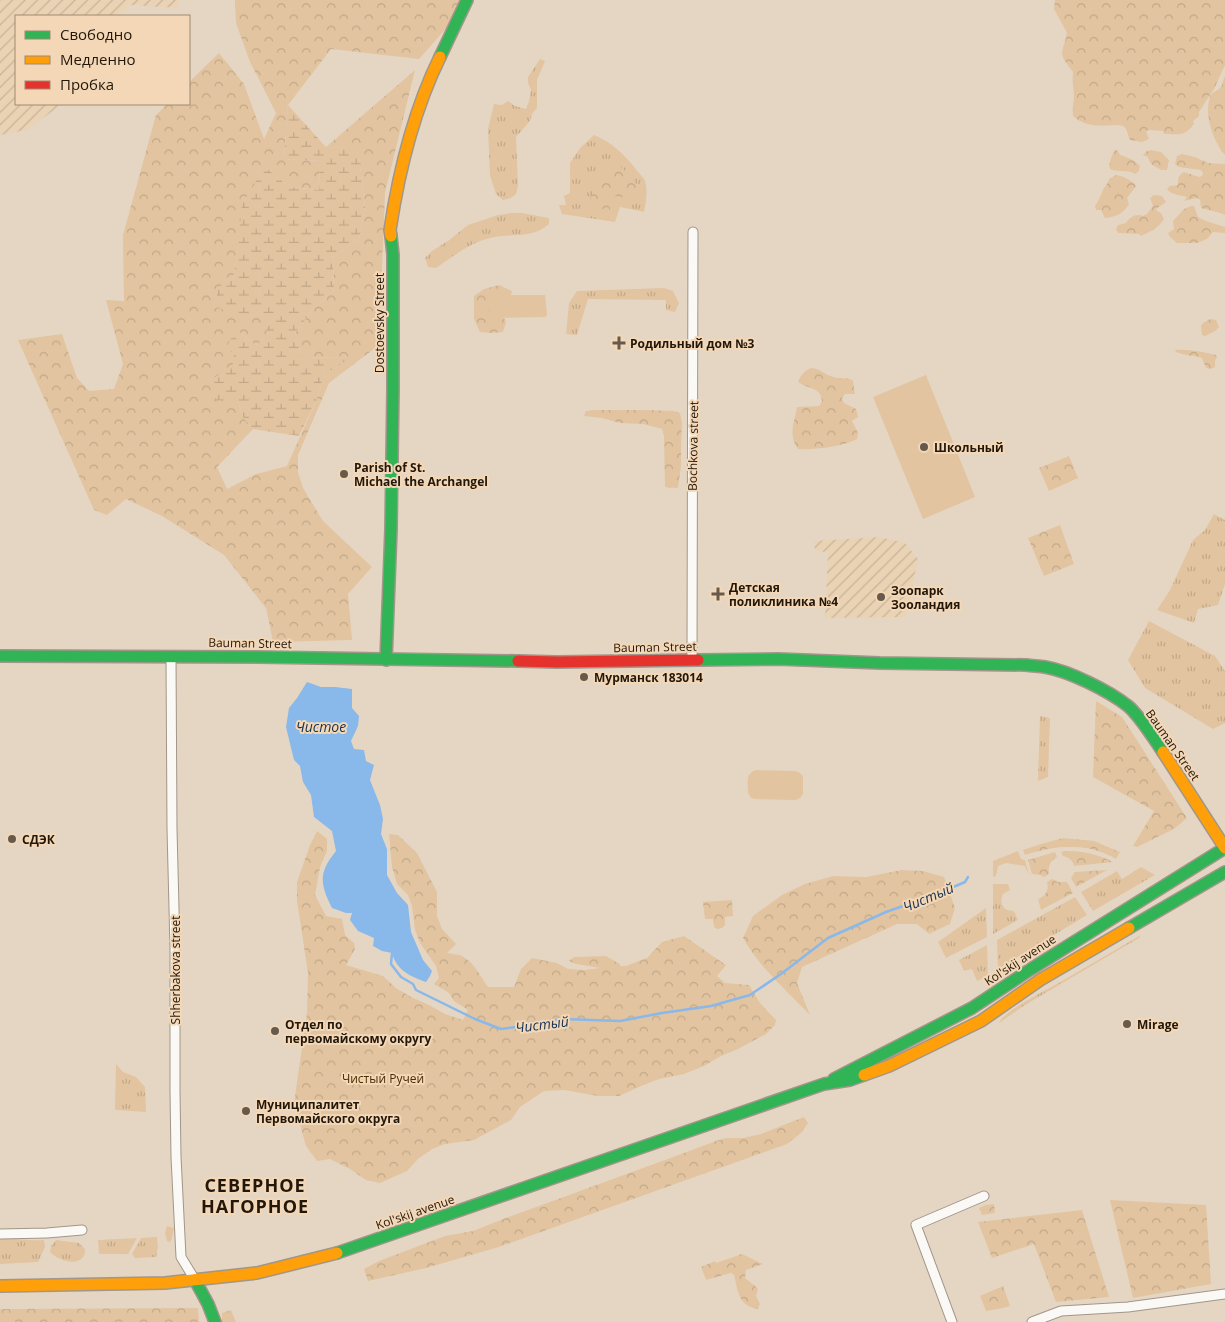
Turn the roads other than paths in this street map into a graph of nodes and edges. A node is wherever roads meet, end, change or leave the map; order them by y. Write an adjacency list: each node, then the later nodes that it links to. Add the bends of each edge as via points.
1 (466, 0): 5 (street, Dostoevsky Street, via 412,123 390,230 393,389)
2 (693, 232): 6 (street, Bochkova street)
3 (0, 656): 4 (street, Bauman Street)
4 (171, 657): 5 (street, Bauman Street); 15 (street, Shherbakova street, via 176,1157 181,1258)
5 (386, 660): 6 (street, Bauman Street)
6 (692, 660): 7 (street, Bauman Street, via 1026,665 1069,674 1089,682 1129,707 1169,761)
7 (1225, 848): 9 (street, Kol'skij avenue, via 972,1008)
8 (1225, 872): 10 (street, Kol'skij avenue, via 1040,980 981,1021)
9 (884, 1053): 10 (street, via 881,1062); 11 (street, Kol'skij avenue)
10 (889, 1066): 11 (street, Kol'skij avenue, via 850,1080)
11 (824, 1084): 15 (street, Kol'skij avenue, via 342,1252 257,1274)
12 (984, 1196): 19 (street, via 916,1225)
13 (82, 1230): 14 (street)
14 (0, 1234)
15 (195, 1280): 16 (street, Kol'skij avenue); 18 (street)
16 (0, 1286)
17 (1225, 1294): 20 (street, via 1061,1312)
18 (215, 1322)
19 (952, 1322)
20 (1032, 1322)

